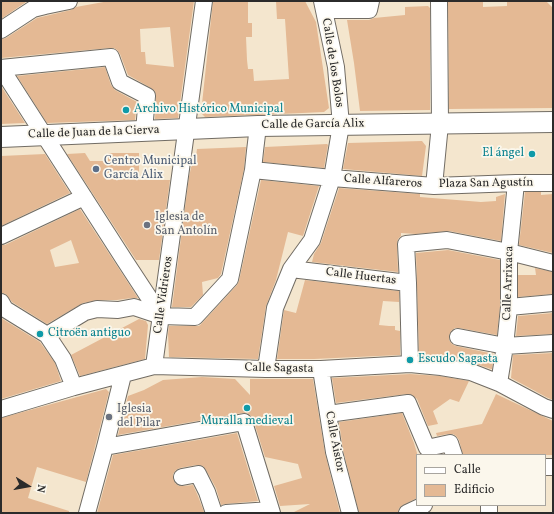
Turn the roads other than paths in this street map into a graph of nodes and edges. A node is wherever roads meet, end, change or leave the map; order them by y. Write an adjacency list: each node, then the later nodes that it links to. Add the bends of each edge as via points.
1 (69, 1): 5 (street, via 45,6)
2 (204, 1): 13 (street, Calle Vidrieros)
3 (371, 1): 6 (street, via 369,10)
4 (440, 1): 10 (street, Plaza San Agustín)
5 (33, 5): 7 (street)
6 (323, 6): 11 (street, Calle de los Bolos, via 336,67)
7 (1, 30)
8 (1, 68): 14 (street, via 111,57 120,82 147,96); 15 (street)
9 (553, 122): 10 (main road, Calle de García Alix)
10 (440, 124): 11 (main road, Calle de García Alix); 21 (street, Plaza San Agustín)
11 (341, 125): 12 (main road, Calle de García Alix); 18 (street, Calle de los Bolos)
12 (258, 126): 13 (main road, Calle de García Alix); 17 (street)
13 (187, 129): 14 (main road, Calle de Juan de la Cierva); 31 (street, Calle Vidrieros)
14 (144, 131): 15 (main road, Calle de Juan de la Cierva)
15 (44, 135): 16 (main road, Calle de Juan de la Cierva); 22 (street)
16 (1, 137)
17 (254, 170): 18 (street, Calle Alfareros); 31 (street, via 230,279 195,317)
18 (332, 178): 21 (street, Calle Alfareros); 26 (street, Calle de los Bolos, via 312,240)
19 (516, 183): 20 (street, Plaza San Agustín); 21 (street, Plaza San Agustín); 24 (street, Calle Arrixaca)
20 (553, 183)
21 (434, 186)
22 (84, 197): 23 (street); 31 (street)
23 (3, 230)
24 (509, 252): 25 (street); 27 (street, Calle Huertas, via 447,240 406,244); 30 (street, Calle Arrixaca)
25 (553, 263)
26 (290, 269): 27 (street, Calle Huertas); 38 (street, Calle de los Bolos, via 275,308)
27 (408, 283): 36 (street)
28 (1, 302): 32 (street, via 5,309)
29 (553, 303): 30 (street)
30 (509, 307): 35 (street, Calle Arrixaca)
31 (161, 316): 32 (street, via 134,307 118,310 97,309 85,312); 37 (street, Calle Vidrieros)
32 (47, 335): 42 (street, via 63,359)
33 (458, 337): 35 (street)
34 (553, 342): 35 (street)
35 (505, 346): 41 (street, Calle Arrixaca)
36 (410, 364): 39 (street, Calle Sagasta); 41 (street, Calle Sagasta, via 471,372)
37 (154, 366): 38 (street, Calle Sagasta); 40 (street, Calle Sagasta)
38 (266, 369): 39 (street, Calle Sagasta)
39 (321, 369): 45 (street, Calle Aistor)
40 (123, 375): 42 (street, Calle Sagasta); 46 (street)
41 (499, 383): 44 (street, Calle Sagasta)
42 (74, 387): 43 (street, Calle Sagasta)
43 (1, 409)
44 (553, 410)
45 (328, 414): 47 (street, via 408,403 427,448 450,443); 54 (street, Calle Aistor, via 334,452)
46 (105, 447): 50 (street, via 244,422); 51 (street)
47 (454, 454)
48 (182, 476): 52 (street, via 198,474)
49 (422, 506): 55 (street)
50 (272, 511): 53 (street)
51 (87, 513)
52 (214, 513)
53 (226, 513)
54 (350, 513)
55 (407, 513)

